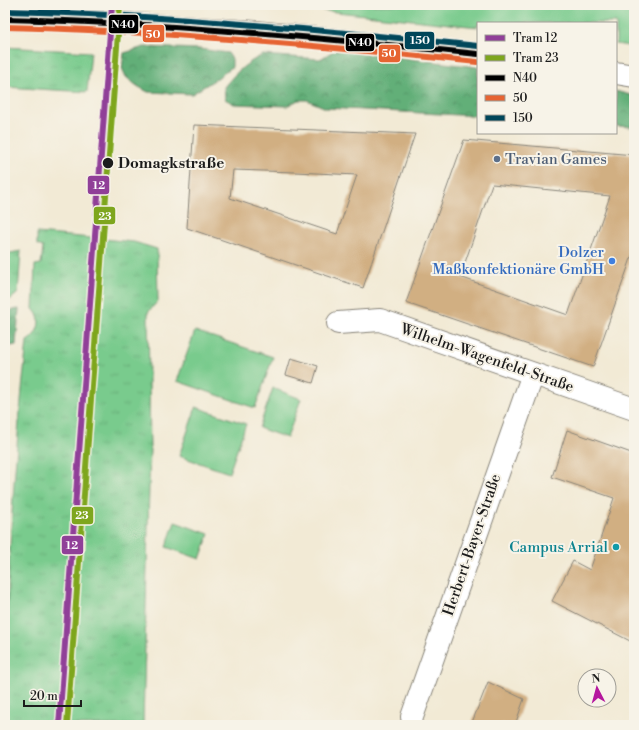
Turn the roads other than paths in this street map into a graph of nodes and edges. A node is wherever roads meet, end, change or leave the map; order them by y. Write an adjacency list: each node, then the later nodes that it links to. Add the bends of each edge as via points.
1 (5, 19): 2 (street, via 146,24 302,35)
2 (477, 54)
3 (617, 73): 4 (street)
4 (634, 76)
5 (338, 323): 6 (street, Wilhelm-Wagenfeld-Straße, via 380,320)
6 (533, 374): 7 (street, Wilhelm-Wagenfeld-Straße); 8 (street, Herbert-Bayer-Straße)
7 (634, 410)
8 (410, 722)

